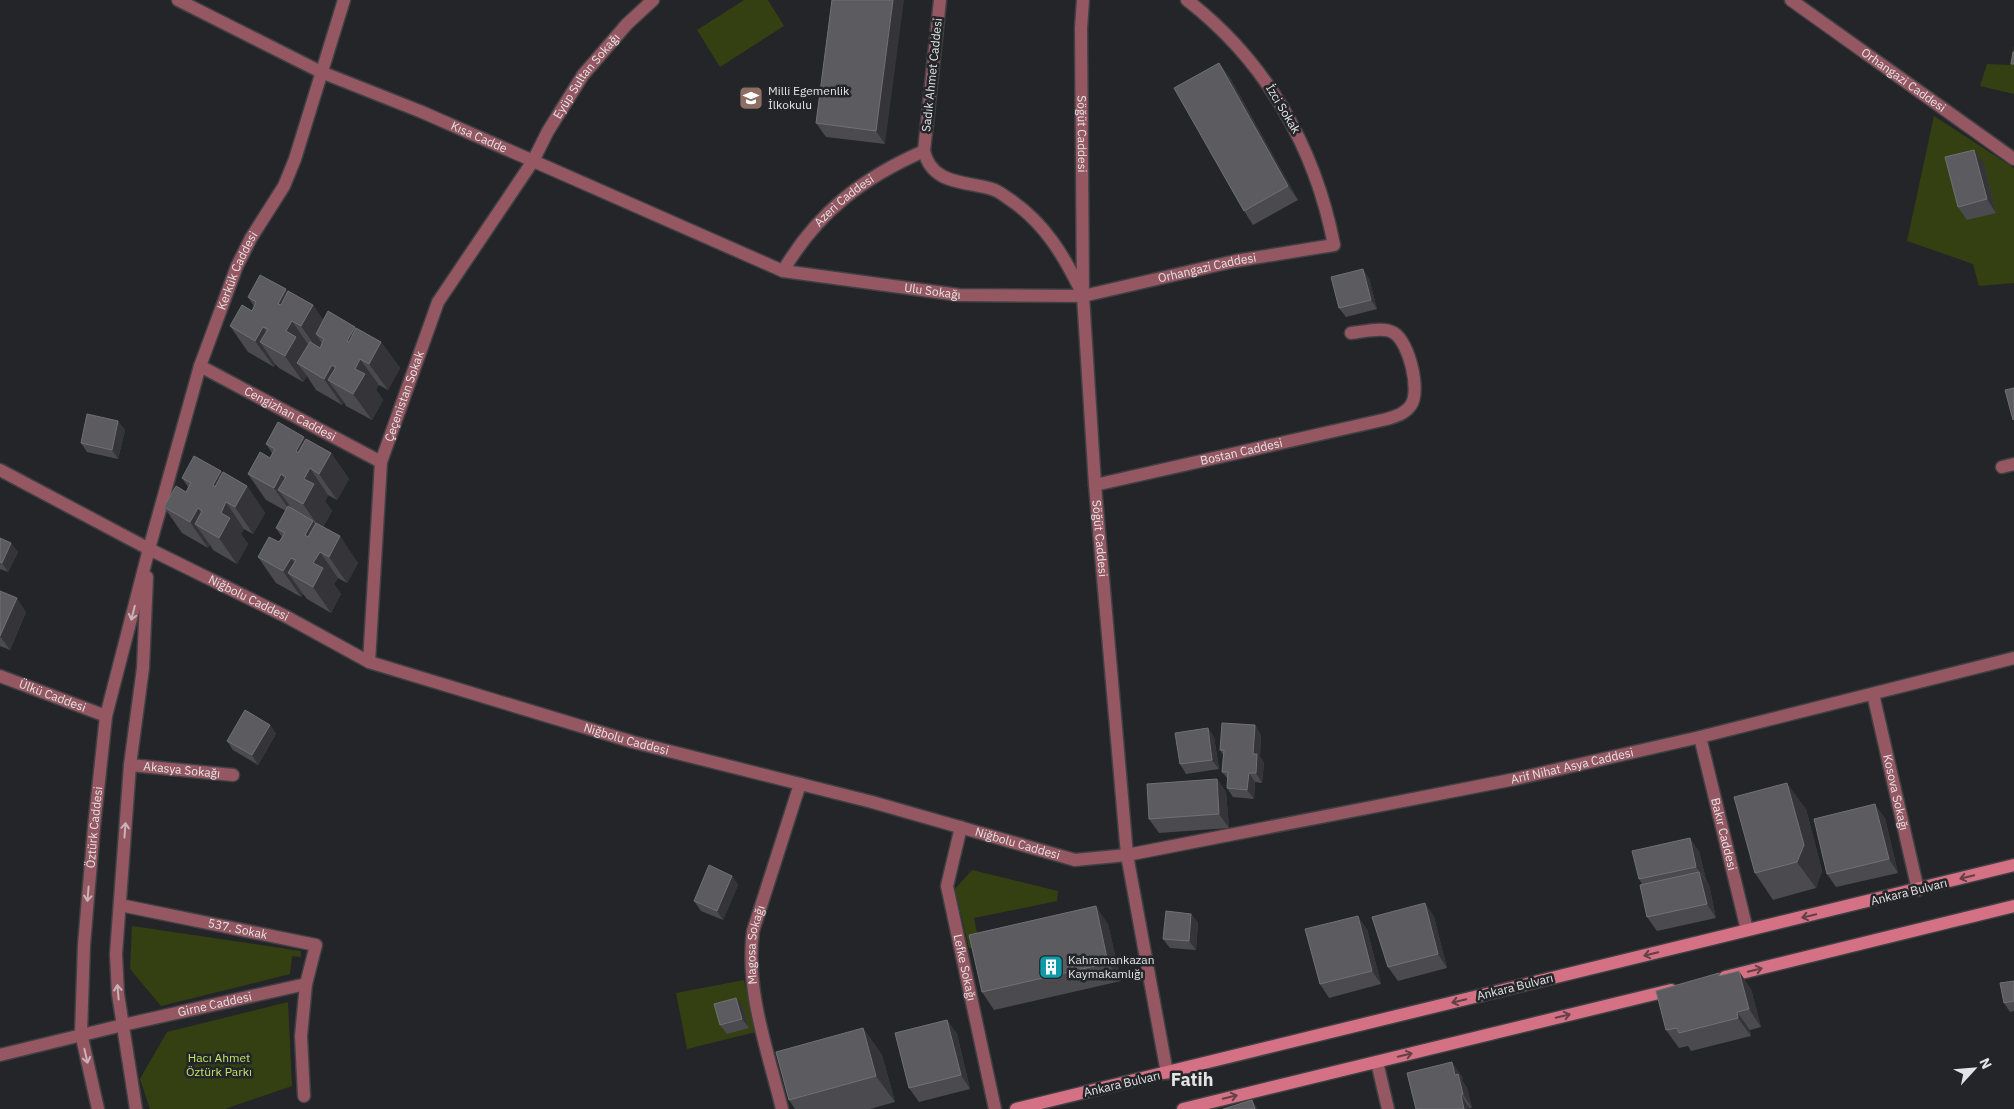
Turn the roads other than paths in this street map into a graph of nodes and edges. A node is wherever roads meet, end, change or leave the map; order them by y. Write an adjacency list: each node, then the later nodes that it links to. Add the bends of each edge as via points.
1 (178, 0): 8 (street, Kısa Cadde)
2 (344, 0): 8 (street, Kerkük Caddesi)
3 (653, 0): 11 (street, Eyüp Sultan Sokağı, via 627,24 584,75 548,131)
4 (940, 0): 9 (street, Sadık Ahmet Caddesi)
5 (1083, 0): 14 (street, Söğüt Caddesi)
6 (1187, 0): 12 (street, İzci Sokak, via 1244,53 1281,103 1317,178)
7 (1791, 0): 10 (street, Orhangazi Caddesi)
8 (322, 72): 11 (street, Kısa Cadde); 16 (street, Kerkük Caddesi, via 284,186 251,238)
9 (924, 151): 13 (street, Azeri Caddesi, via 877,174 835,205 799,244); 14 (street, via 929,165 939,175 994,190 1028,214 1057,246)
10 (2014, 159)
11 (534, 161): 13 (street, Kısa Cadde); 17 (street, Çeçenistan Sokak, via 438,302)
12 (1334, 245): 14 (street, Orhangazi Caddesi, via 1235,261)
13 (783, 271): 14 (street, Ulu Sokağı, via 959,295)
14 (1083, 296): 19 (street, Söğüt Caddesi)
15 (1351, 333): 19 (street, Bostan Caddesi, via 1394,332 1408,355 1413,374 1414,399 1403,413)
16 (200, 366): 17 (street, Cengizhan Caddesi); 20 (street, Kerkük Caddesi)
17 (381, 462): 22 (street, Çeçenistan Sokak)
18 (0, 470): 20 (street)
19 (1095, 485): 31 (street, Söğüt Caddesi)
20 (149, 549): 22 (street, Niğbolu Caddesi); 25 (street, Öztürk Caddesi, one-way to 25); 27 (street, via 143,668)
21 (2014, 658): 24 (street, Arif Nihat Asya Caddesi)
22 (369, 662): 29 (street, Niğbolu Caddesi, via 633,742)
23 (0, 676): 25 (street, Ülkü Caddesi)
24 (1873, 694): 26 (street, Arif Nihat Asya Caddesi); 33 (street, Kosova Sokağı)
25 (106, 716): 41 (street, Öztürk Caddesi, one-way to 41, via 84,945)
26 (1700, 737): 31 (street, Arif Nihat Asya Caddesi, via 1384,806); 36 (street, Bakır Caddesi)
27 (130, 765): 28 (street, Akasya Sokağı); 34 (street, one-way to 27)
28 (233, 775)
29 (800, 784): 30 (street, Niğbolu Caddesi); 48 (street, Magosa Sokağı, via 753,930 750,956 752,988)
30 (961, 827): 31 (street, Niğbolu Caddesi, via 1076,860); 49 (street, Lefke Sokağı, via 947,886)
31 (1126, 856): 44 (street, Söğüt Caddesi)
32 (2014, 865): 33 (main road, Ankara Bulvarı, one-way to 33)
33 (1918, 890): 36 (main road, Ankara Bulvarı, one-way to 36)
34 (120, 905): 38 (street, 537. Sokak, via 316,945); 40 (street, one-way to 34, via 116,954)
35 (2014, 906): 37 (main road, one-way to 35)
36 (1747, 930): 44 (main road, Ankara Bulvarı, one-way to 44)
37 (1715, 979)
38 (306, 984): 40 (street, Girne Caddesi); 45 (street, via 301,1036)
39 (1686, 986): 43 (main road, one-way to 39)
40 (122, 1025): 41 (street, Girne Caddesi); 47 (street)
41 (81, 1033): 42 (street, Girne Caddesi); 46 (street, Öztürk Caddesi, one-way to 46)
42 (0, 1055)
43 (1377, 1062): 51 (main road, one-way to 43); 52 (street)
44 (1167, 1073): 50 (main road, Ankara Bulvarı)
45 (304, 1096)
46 (98, 1109)
47 (136, 1109)
48 (782, 1109)
49 (995, 1109)
50 (1016, 1109)
51 (1183, 1109)
52 (1388, 1109)

